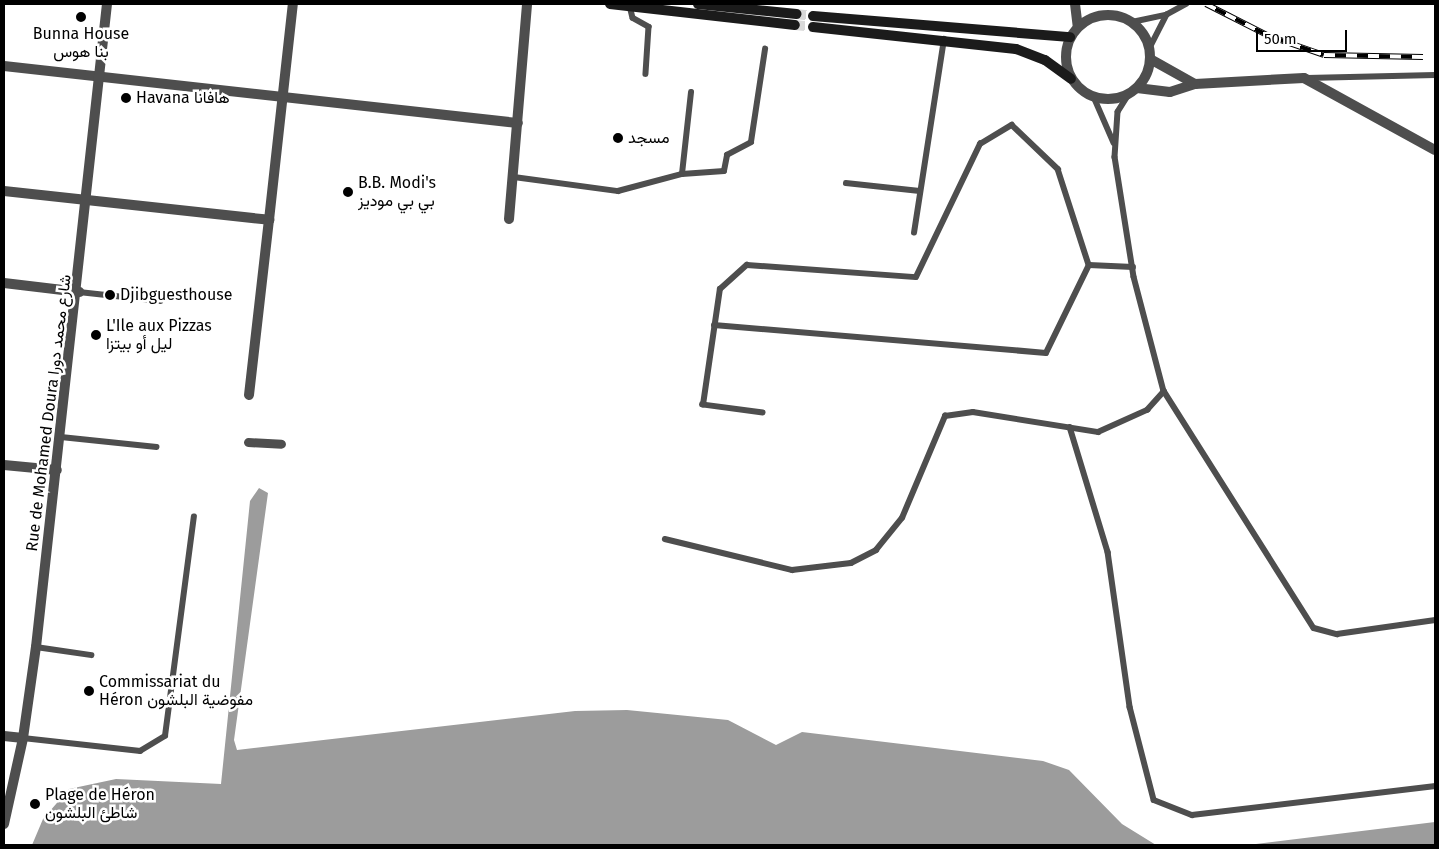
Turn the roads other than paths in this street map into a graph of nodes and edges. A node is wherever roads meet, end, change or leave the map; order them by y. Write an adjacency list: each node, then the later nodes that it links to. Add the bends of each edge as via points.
1 (108, 4): 24 (street, Rue de Mohamed Doura شارع محمد دورا)
2 (293, 4): 30 (street)
3 (528, 4): 32 (street)
4 (610, 4): 9 (main road)
5 (698, 4): 10 (main road, via 796,20)
6 (1075, 4): 16 (street)
7 (1106, 4): 11 (street)
8 (1186, 4): 12 (lane)
9 (630, 6): 10 (main road); 22 (lane, via 633,18 649,26)
10 (692, 8)
11 (1111, 15): 14 (street); 16 (street)
12 (1166, 15): 14 (lane); 20 (lane)
13 (813, 16): 17 (main road)
14 (1132, 22): 20 (street)
15 (813, 27): 18 (main road)
16 (1078, 27): 17 (street)
17 (1070, 37): 26 (street, via 1065,58)
18 (944, 40): 26 (main road, via 1031,54); 39 (lane)
19 (764, 49): 35 (lane, via 751,142 727,155 724,171)
20 (1150, 54): 27 (street); 28 (street)
21 (4, 66): 24 (street)
22 (646, 74)
23 (1435, 75): 25 (lane)
24 (99, 78): 30 (street); 40 (street, Rue de Mohamed Doura شارع محمد دورا)
25 (1304, 78): 27 (street); 34 (street)
26 (1071, 79): 31 (street)
27 (1196, 84): 28 (street, via 1170,92)
28 (1133, 90): 31 (street, via 1112,99); 33 (lane, via 1118,112)
29 (691, 92): 35 (lane)
30 (283, 95): 32 (street); 42 (street)
31 (1094, 97): 33 (lane)
32 (518, 123): 36 (street)
33 (1114, 143): 45 (lane)
34 (1435, 150)
35 (682, 174): 36 (lane, via 618,191)
36 (514, 177): 41 (street)
37 (846, 183): 39 (lane)
38 (4, 191): 40 (street)
39 (920, 191): 43 (lane)
40 (88, 201): 42 (street); 47 (street, Rue de Mohamed Doura شارع محمد دورا)
41 (509, 219)
42 (269, 220): 51 (street)
43 (914, 233)
44 (1089, 266): 45 (lane); 49 (lane, via 1046,353); 49 (lane, via 1058,169 1012,125 980,144 916,277 747,265 720,289)
45 (1133, 267): 50 (lane)
46 (4, 283): 47 (street)
47 (79, 292): 48 (lane); 54 (street, Rue de Mohamed Doura شارع محمد دورا)
48 (161, 301)
49 (714, 325): 52 (lane, via 702,406)
50 (1164, 391): 53 (lane, via 1147,410 1126,423 1098,432); 62 (lane, via 1314,628 1337,634)
51 (249, 395)
52 (763, 413)
53 (1070, 427): 61 (lane, via 973,412 945,416 902,518 876,550 843,565 792,570); 67 (lane, via 1108,552 1130,707 1154,800 1192,815)
54 (61, 437): 57 (lane); 59 (street, Rue de Mohamed Doura شارع محمد دورا)
55 (248, 442): 56 (street)
56 (281, 444)
57 (156, 446)
58 (4, 465): 59 (street)
59 (57, 470): 63 (street, Rue de Mohamed Doura شارع محمد دورا)
60 (194, 518): 66 (lane, via 165,736 140,751)
61 (664, 539)
62 (1435, 620)
63 (36, 647): 64 (lane); 66 (street, Rue de Mohamed Doura شارع محمد دورا)
64 (91, 655)
65 (4, 736): 66 (street)
66 (23, 738): 68 (street, Rue de Mohamed Doura شارع محمد دورا)
67 (1435, 786)
68 (4, 824)

